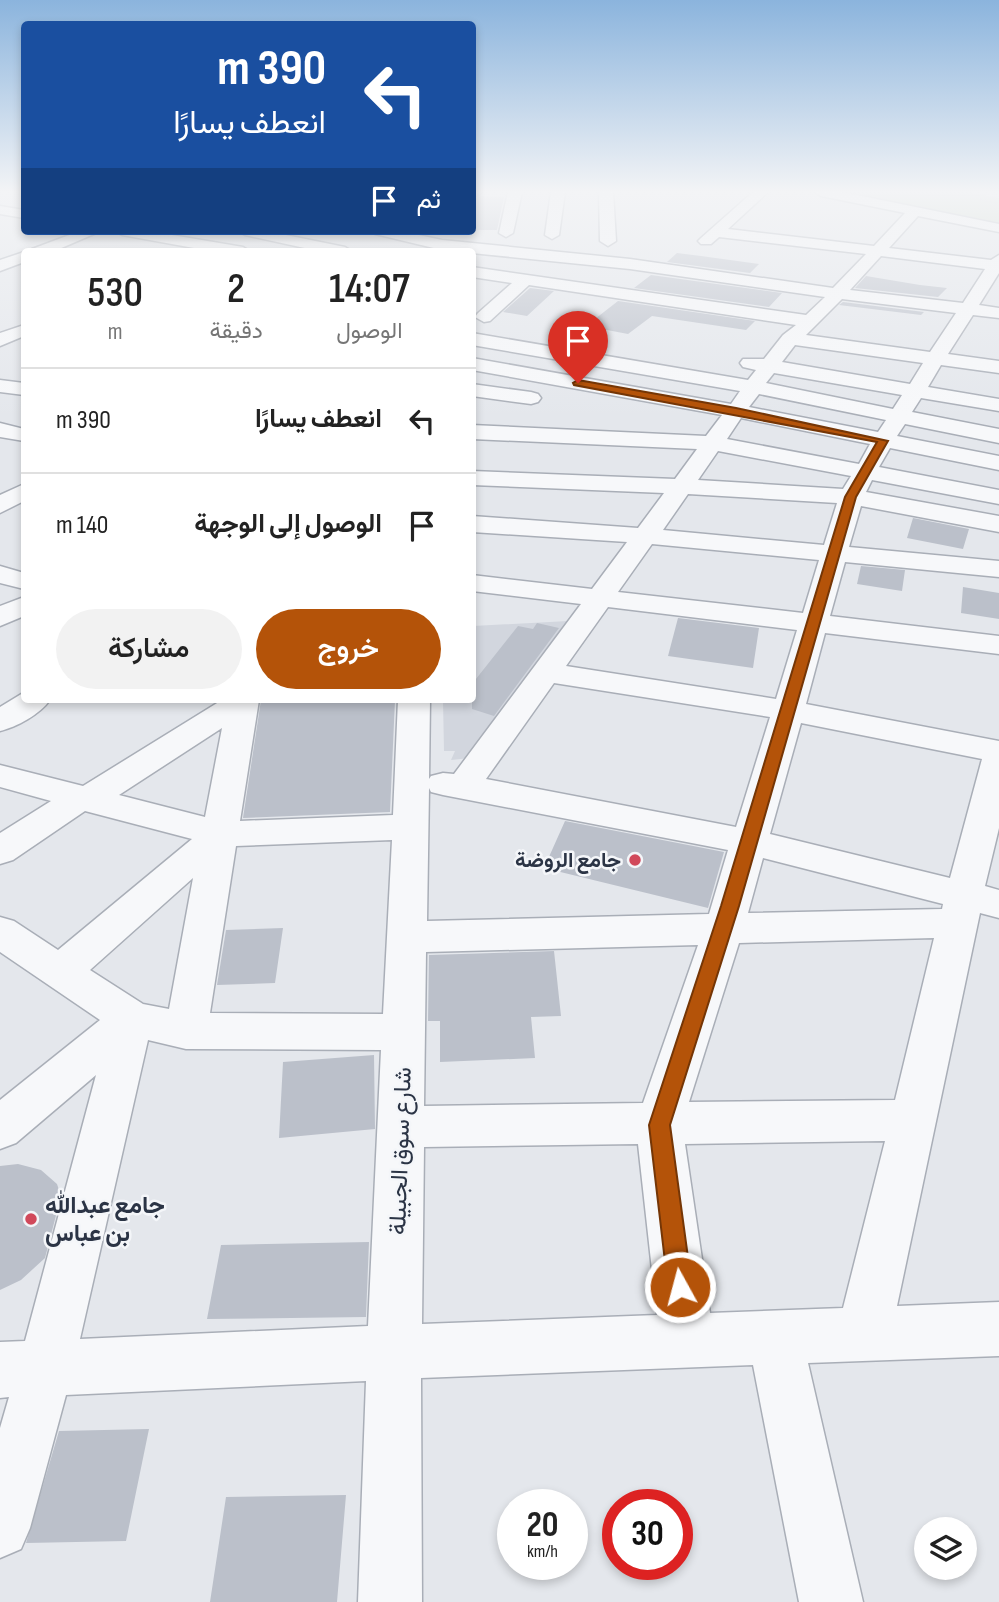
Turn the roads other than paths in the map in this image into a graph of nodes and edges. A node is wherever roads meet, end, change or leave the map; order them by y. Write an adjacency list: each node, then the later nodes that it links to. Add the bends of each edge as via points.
1 (656, 267): 8 (street)
2 (862, 267): 6 (street)
3 (926, 267): 14 (street)
4 (985, 267): 14 (street)
5 (476, 273): 9 (street)
6 (857, 273): 7 (street); 10 (street)
7 (882, 276)
8 (751, 277): 10 (street); 15 (street)
9 (526, 279): 12 (street); 15 (street)
10 (834, 281): 14 (street); 17 (street)
11 (484, 293): 12 (street)
12 (507, 297): 13 (street); 16 (street)
13 (534, 301)
14 (975, 301): 24 (street); 28 (street); 36 (street)
15 (714, 307): 17 (street)
16 (478, 316): 19 (street)
17 (813, 317): 18 (street); 24 (street)
18 (845, 317)
19 (511, 322)
20 (18, 325): 22 (street)
21 (761, 337): 24 (street)
22 (0, 340)
23 (476, 340): 30 (street)
24 (789, 341): 27 (street)
25 (727, 359): 27 (street)
26 (476, 365): 37 (street)
27 (768, 366): 30 (street); 36 (street)
28 (999, 367)
29 (0, 386): 31 (street)
30 (752, 387): 36 (street); 37 (street)
31 (21, 389)
32 (476, 390): 33 (street)
33 (553, 400)
34 (579, 404): 37 (street)
35 (999, 405): 36 (street)
36 (899, 416): 37 (street); 41 (street); 43 (street); 45 (street)
37 (731, 417): 42 (street)
38 (0, 430): 40 (street)
39 (476, 432): 42 (street)
40 (21, 434)
41 (999, 436)
42 (712, 443): 45 (street); 46 (street)
43 (999, 463)
44 (476, 478): 46 (street)
45 (858, 484): 46 (street); 48 (street); 51 (street); 53 (street)
46 (681, 485): 52 (street)
47 (18, 491): 49 (street)
48 (999, 497)
49 (0, 506)
50 (476, 524): 52 (street)
51 (999, 524)
52 (647, 536): 53 (street); 58 (street)
53 (834, 555): 54 (street); 61 (street)
54 (999, 569)
55 (0, 574): 56 (street)
56 (21, 580)
57 (476, 583): 58 (street)
58 (598, 597): 61 (street); 63 (street)
59 (21, 606): 60 (street)
60 (0, 617)
61 (812, 624): 62 (street); 68 (street)
62 (999, 645)
63 (545, 672): 68 (street); 72 (street)
64 (29, 703): 69 (street)
65 (240, 703): 73 (street)
66 (243, 703): 75 (street)
67 (414, 703): 74 (street, شارع سوق الجبيلة)
68 (786, 710): 70 (street); 76 (street)
69 (0, 721)
70 (999, 755): 78 (street)
71 (0, 776): 73 (street)
72 (463, 786): 74 (street); 76 (street)
73 (84, 799): 75 (street); 77 (street)
74 (411, 804): 75 (street); 81 (street, شارع سوق الجبيلة)
75 (221, 834): 82 (street); 84 (street)
76 (750, 842): 78 (street); 79 (street)
77 (0, 851)
78 (974, 908): 79 (street); 86 (street)
79 (724, 928): 81 (street); 87 (street)
80 (0, 932): 82 (street)
81 (407, 937): 85 (street, شارع سوق الجبيلة)
82 (60, 972): 83 (street)
83 (132, 1020): 84 (street); 89 (street); 95 (street)
84 (186, 1031): 85 (street)
85 (403, 1032): 88 (street, شارع سوق الجبيلة)
86 (913, 1120): 87 (street); 91 (street)
87 (659, 1125): 88 (street); 93 (street)
88 (401, 1127): 94 (street, شارع سوق الجبيلة)
89 (0, 1128)
90 (999, 1329): 91 (street)
91 (864, 1334): 92 (street)
92 (775, 1339): 93 (street); 98 (street)
93 (687, 1342): 94 (street)
94 (394, 1352): 95 (street); 97 (street, شارع سوق الجبيلة)
95 (23, 1370): 96 (street)
96 (0, 1528)
97 (390, 1602)
98 (831, 1602)

